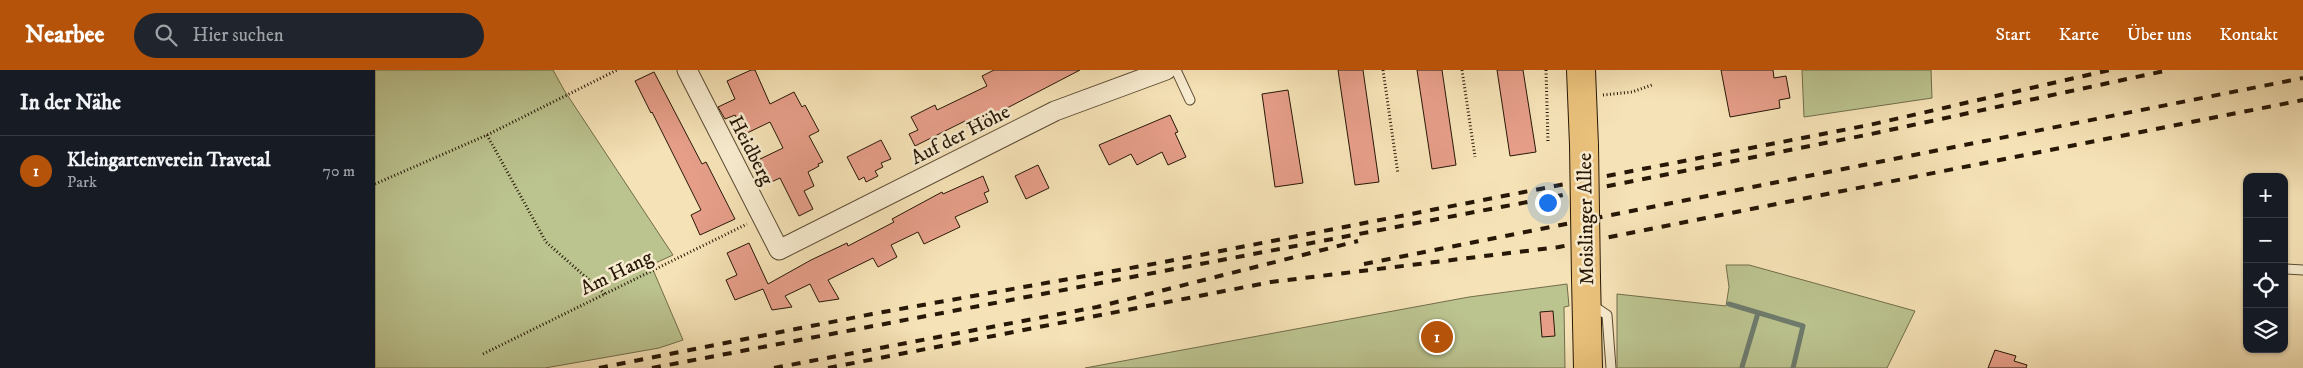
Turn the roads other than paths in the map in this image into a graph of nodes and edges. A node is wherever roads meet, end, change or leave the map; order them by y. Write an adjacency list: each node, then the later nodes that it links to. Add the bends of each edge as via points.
1 (687, 70): 6 (street, Heidberg)
2 (1166, 70): 6 (street, Auf der Höhe, via 1055,111)
3 (1176, 70): 5 (lane)
4 (1581, 70): 9 (main road, Moislinger Allee, bridge)
5 (1190, 100)
6 (779, 250)
7 (2288, 269): 8 (lane)
8 (2303, 270)
9 (1587, 309): 10 (main road, Moislinger Allee); 11 (lane, via 1598,309 1607,315)
10 (1588, 368)
11 (1611, 368)

